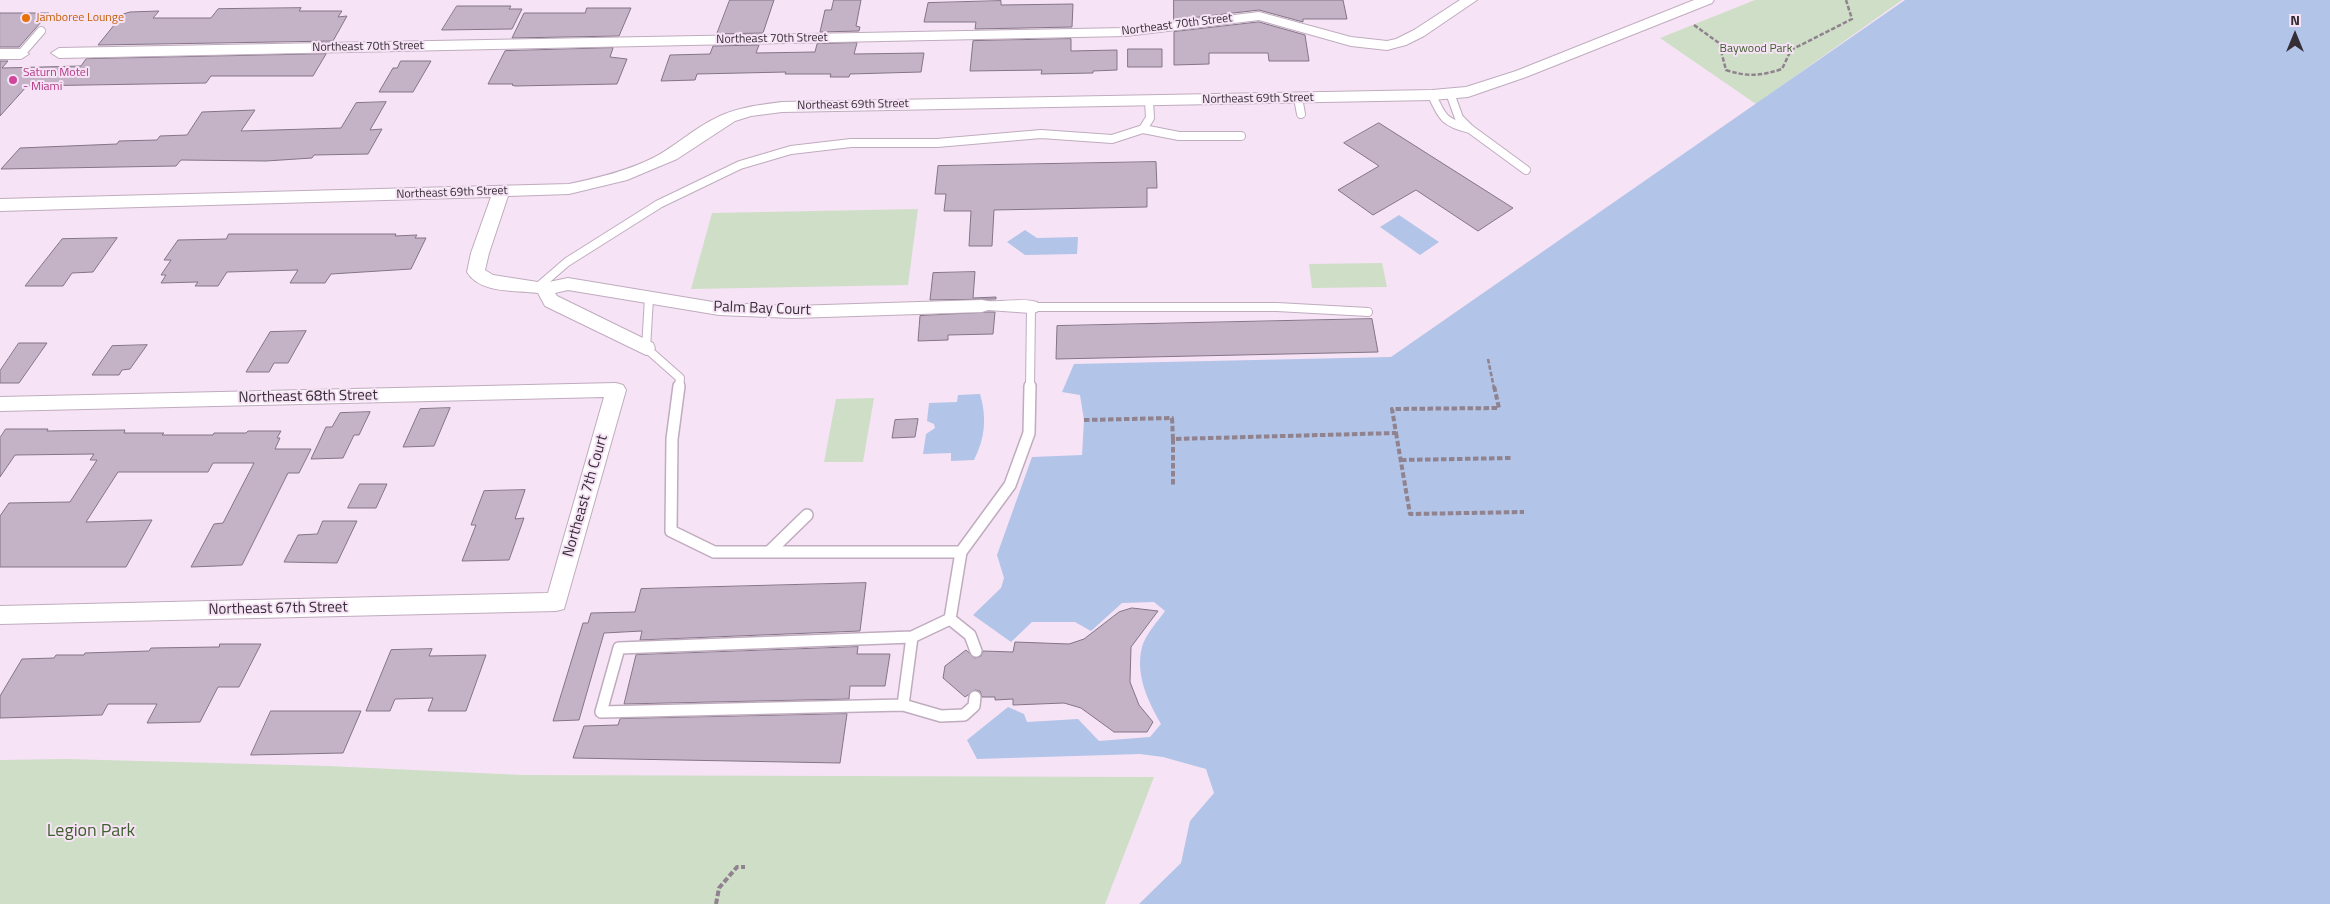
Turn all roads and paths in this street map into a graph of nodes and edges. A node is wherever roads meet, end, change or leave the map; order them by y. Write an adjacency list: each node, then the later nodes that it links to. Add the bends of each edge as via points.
1 (1470, 0): 6 (street, Northeast 70th Street, via 1400,42 1380,44 1340,38 1259,16 1126,32)
2 (1707, 0): 9 (street, Northeast 69th Street, via 1521,74 1468,92)
3 (1846, 0): 4 (path, via 1852,19 1791,50 1782,69 1762,76 1748,78 1726,70 1719,43)
4 (1694, 25)
5 (41, 31): 8 (lane)
6 (58, 53)
7 (0, 54): 8 (street)
8 (21, 54)
9 (1450, 93): 10 (street, Northeast 69th Street); 13 (lane, via 1460,118)
10 (1432, 95): 11 (street, Northeast 69th Street, via 1300,106); 13 (lane, via 1448,124)
11 (1149, 101): 12 (lane, via 1150,118); 16 (street, Northeast 69th Street, via 782,106 741,113 722,121 672,155 604,182 569,189)
12 (1143, 129): 14 (lane, via 1160,135); 18 (lane, via 1112,139 1041,134 937,143 851,143 791,150 740,165 659,204 567,262)
13 (1470, 129): 15 (lane)
14 (1241, 136)
15 (1526, 170)
16 (501, 192): 17 (street, Northeast 69th Street); 18 (street, Palm Bay Court, via 476,272 490,281)
17 (0, 205)
18 (541, 288): 19 (street, Palm Bay Court, via 568,284); 22 (street, via 551,301)
19 (649, 298): 20 (street, Palm Bay Court, via 719,308 793,312); 22 (lane)
20 (1030, 307): 21 (lane, via 1277,307); 35 (lane, via 1029,433 1010,484)
21 (1368, 312)
22 (646, 348): 34 (lane, via 680,378 672,439 671,532 714,552)
23 (1488, 359): 27 (path, via 1499,408 1392,409)
24 (616, 390): 25 (street, Northeast 68th Street); 36 (street, Northeast 7th Court)
25 (0, 404)
26 (1084, 420): 28 (path, via 1172,418)
27 (1396, 433): 28 (path); 30 (path)
28 (1173, 439): 31 (path)
29 (1511, 458): 30 (path)
30 (1400, 460): 32 (path, via 1410,514)
31 (1173, 485)
32 (1524, 512)
33 (806, 515): 34 (lane)
34 (770, 551): 35 (lane)
35 (961, 552): 38 (lane)
36 (556, 602): 37 (street, Northeast 67th Street)
37 (0, 615)
38 (950, 619): 39 (lane); 40 (lane, via 967,629)
39 (912, 637): 42 (lane); 42 (lane, via 620,648 601,712)
40 (976, 651)
41 (975, 697): 42 (lane, via 974,706 964,715 941,716)
42 (903, 705)
43 (745, 867): 44 (path, via 737,867 719,888)
44 (716, 904)

